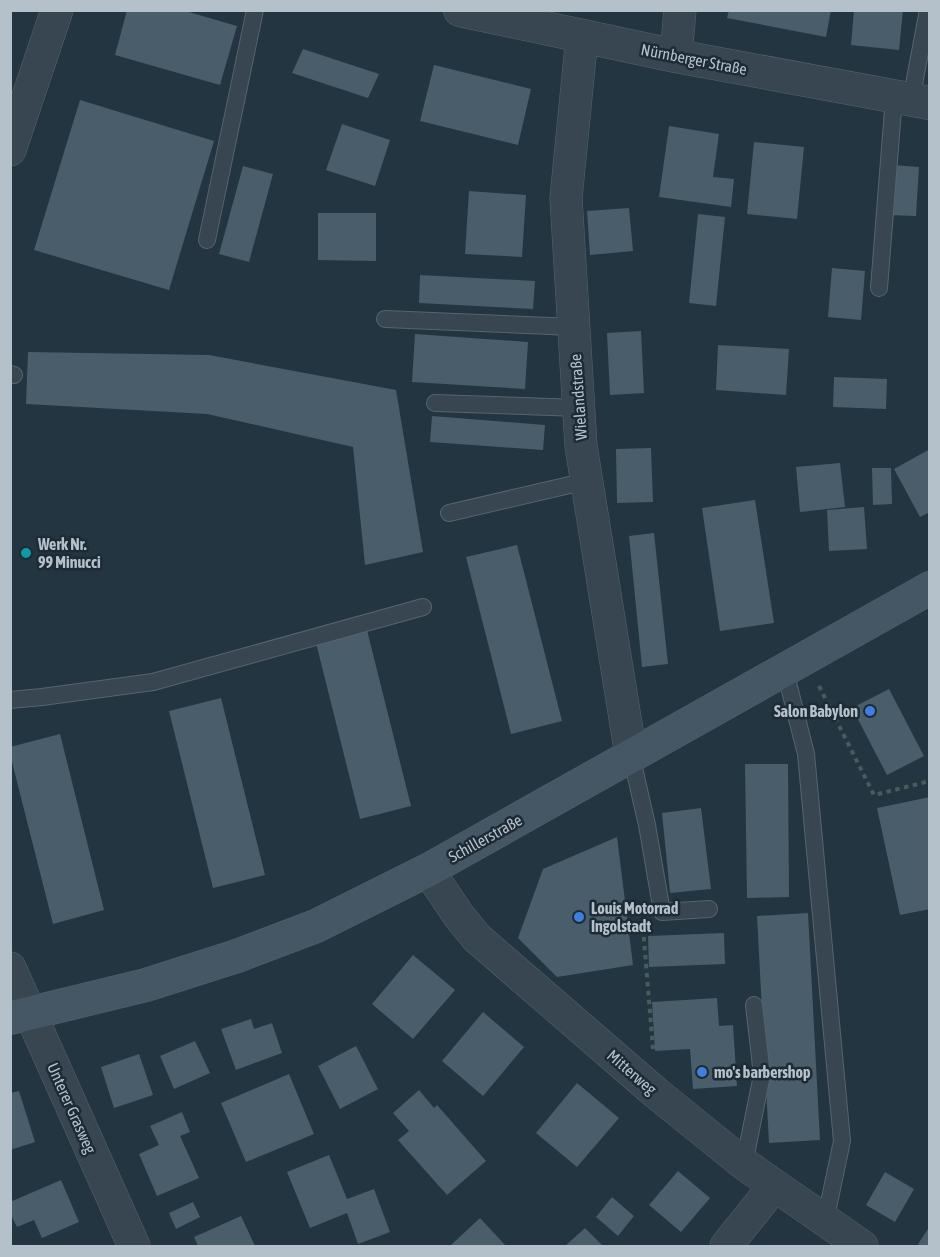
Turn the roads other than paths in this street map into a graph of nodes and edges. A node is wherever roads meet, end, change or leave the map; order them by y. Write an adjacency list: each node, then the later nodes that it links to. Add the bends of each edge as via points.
1 (57, 10): 9 (street)
2 (255, 10): 10 (lane)
3 (460, 10): 6 (street, Nürnberger Straße)
4 (680, 10): 7 (street)
5 (928, 10): 8 (lane)
6 (582, 36): 7 (street, Nürnberger Straße); 13 (street, Wielandstraße, via 566,198)
7 (676, 56): 8 (street, Nürnberger Straße)
8 (912, 100): 11 (lane)
9 (10, 150)
10 (207, 240)
11 (879, 288)
12 (385, 319): 13 (lane)
13 (574, 327): 15 (street, Wielandstraße)
14 (435, 403): 15 (lane)
15 (579, 408): 16 (street, Wielandstraße)
16 (587, 481): 17 (lane); 22 (street, Wielandstraße)
17 (449, 513)
18 (930, 588): 20 (main road, Schillerstraße)
19 (423, 607): 21 (lane, via 153,682)
20 (785, 671): 22 (main road, Schillerstraße); 30 (lane, via 806,754 842,1141)
21 (10, 700)
22 (631, 755): 23 (main road, Schillerstraße); 24 (lane, via 662,912)
23 (428, 870): 27 (main road, Schillerstraße, via 316,926 237,956 146,985); 28 (street, Mitterweg, via 477,938)
24 (709, 909)
25 (10, 968): 27 (street, Unterer Grasweg)
26 (753, 1005): 28 (lane, via 762,1075)
27 (20, 1016): 31 (street, Unterer Grasweg)
28 (744, 1164): 29 (street, Mitterweg)
29 (774, 1186): 30 (street, Mitterweg); 32 (street)
30 (825, 1222): 33 (street, Mitterweg)
31 (134, 1246)
32 (726, 1246)
33 (862, 1246)

